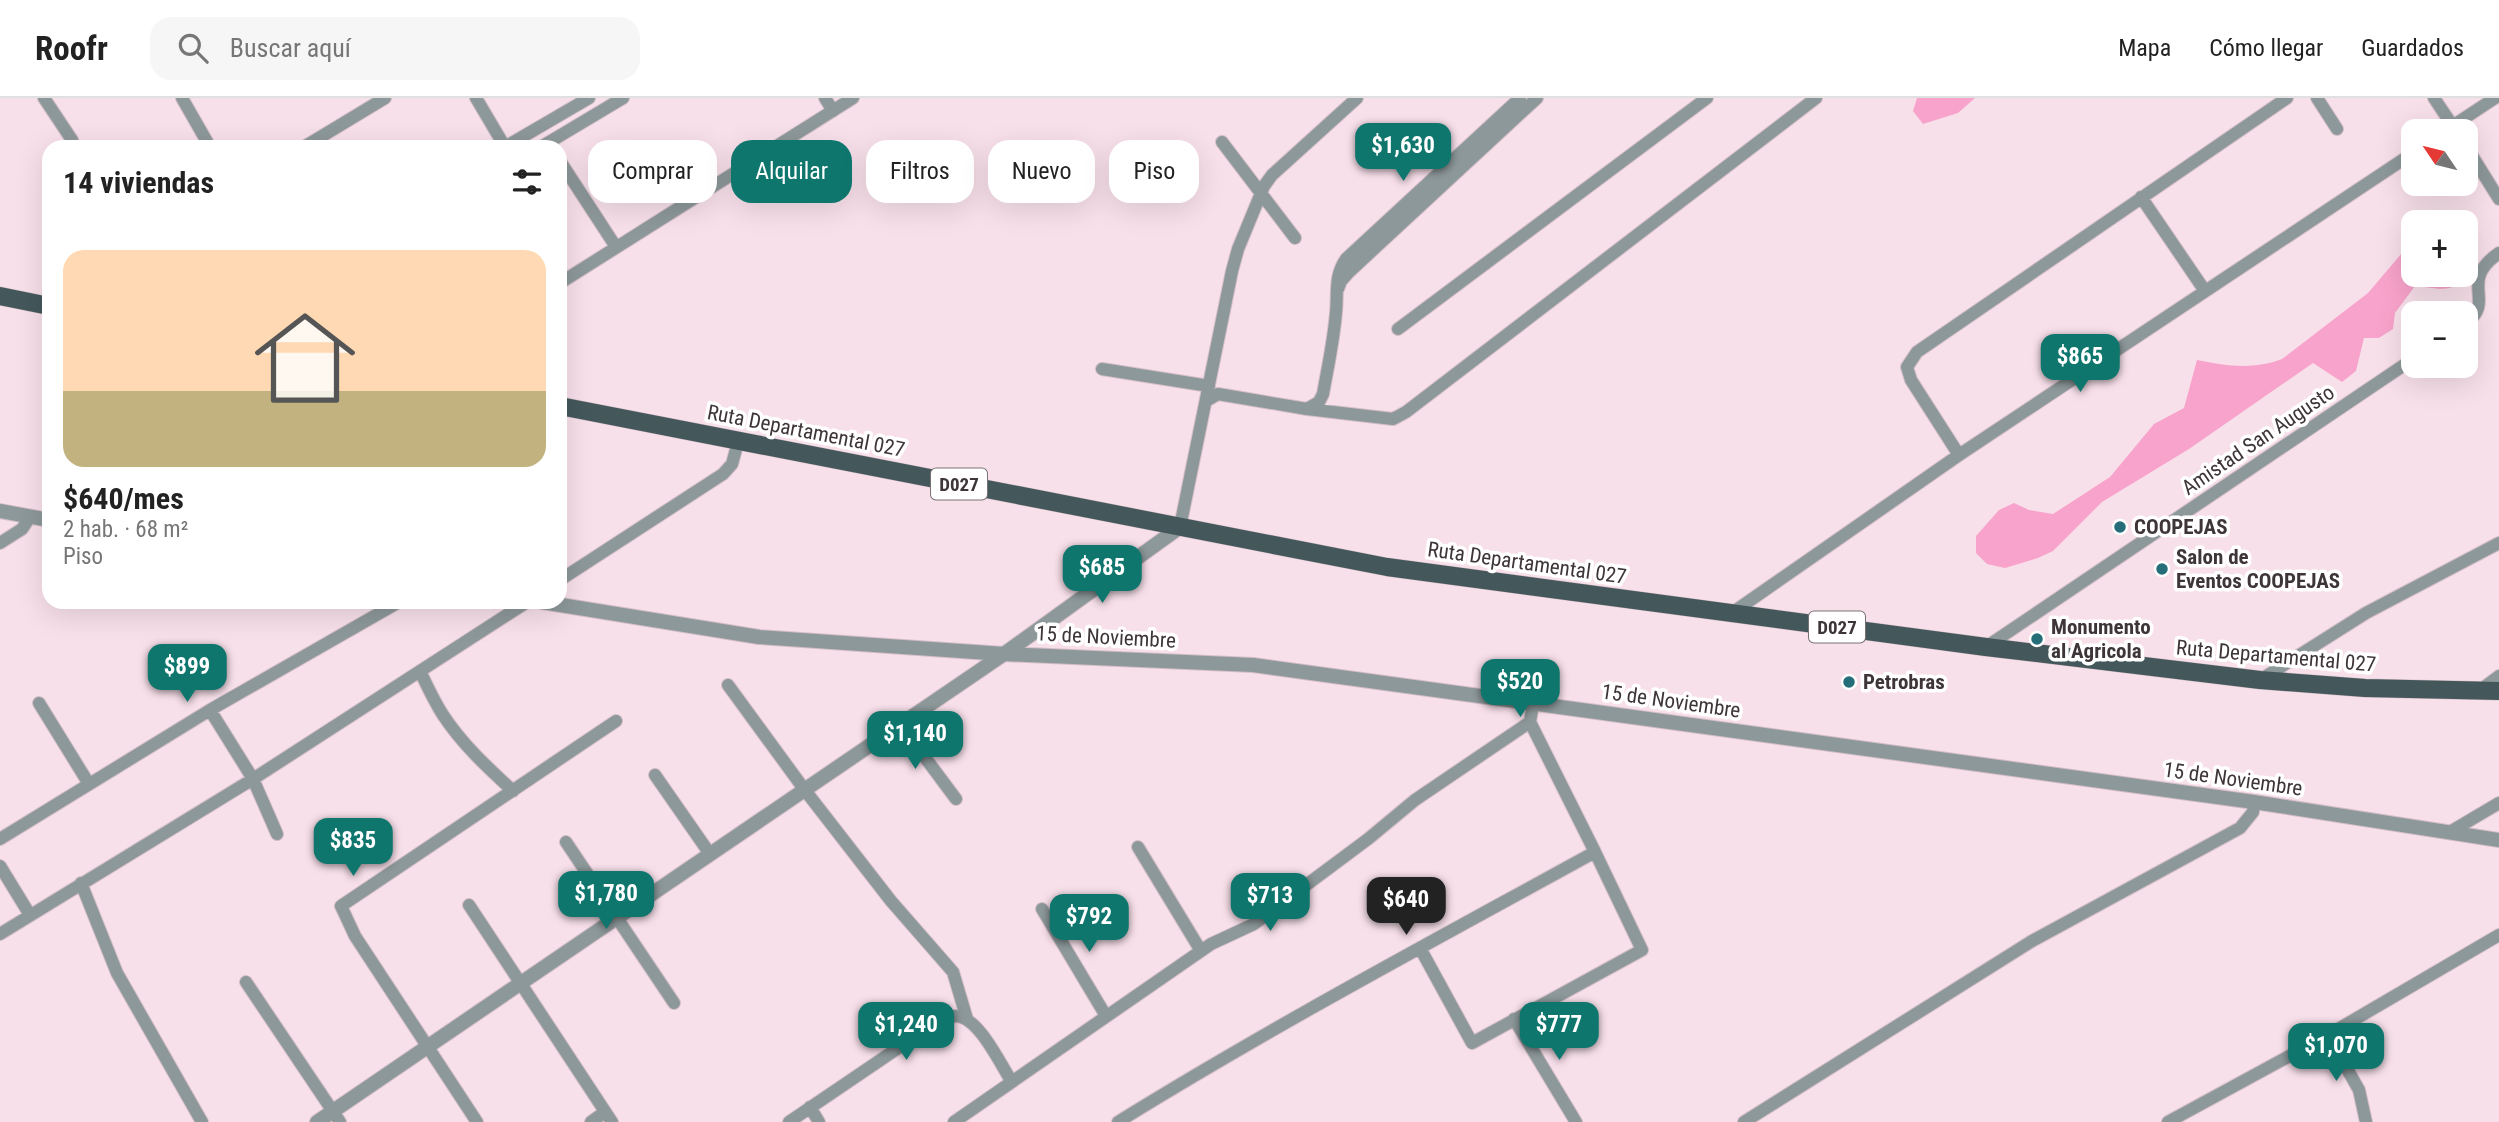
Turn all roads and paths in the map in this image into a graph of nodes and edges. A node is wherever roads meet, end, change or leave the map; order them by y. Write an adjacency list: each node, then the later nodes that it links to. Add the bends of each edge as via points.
1 (44, 98): 23 (street)
2 (182, 98): 24 (street)
3 (386, 98): 25 (street)
4 (476, 98): 26 (street)
5 (589, 98): 21 (street)
6 (623, 98): 29 (street)
7 (825, 98): 18 (street)
8 (853, 98): 18 (street)
9 (1357, 98): 34 (street, via 1272,176)
10 (1520, 98): 42 (street, via 1346,259 1339,268)
11 (1537, 98): 42 (street, via 1349,272)
12 (1706, 98): 46 (street)
13 (1816, 98): 52 (street, via 1406,412 1393,419)
14 (2287, 98): 35 (street)
15 (2316, 98): 22 (street)
16 (2434, 98): 19 (street)
17 (2495, 98): 20 (street)
18 (833, 111): 38 (street)
19 (2445, 119)
20 (2466, 119)
21 (538, 128): 27 (street); 28 (street)
22 (2337, 130)
23 (72, 140)
24 (206, 140)
25 (316, 140)
26 (501, 140)
27 (517, 140)
28 (544, 140)
29 (556, 140)
30 (1222, 142): 34 (street)
31 (2401, 161): 41 (street)
32 (2478, 165): 36 (street)
33 (567, 172): 38 (street)
34 (1261, 192): 37 (street); 49 (street, via 1238,249)
35 (2141, 197): 41 (street); 54 (street, via 1917,352 1907,367 1911,380)
36 (2499, 199)
37 (1295, 239)
38 (616, 247): 40 (street)
39 (2499, 253): 45 (street, via 2480,271)
40 (567, 278)
41 (2205, 290): 54 (street)
42 (1337, 292): 52 (street, via 1323,394 1320,402)
43 (0, 296): 44 (main road)
44 (42, 305)
45 (2478, 312)
46 (1398, 329)
47 (2401, 367): 66 (street, Amistad San Augusto)
48 (1102, 369): 49 (street)
49 (1209, 386): 50 (street)
50 (1206, 401): 52 (street, via 1218,394); 58 (street)
51 (567, 407): 53 (main road, Ruta Departamental 027 / D027)
52 (1307, 409)
53 (738, 442): 58 (main road, Ruta Departamental 027 / D027); 61 (street, via 732,464 723,474)
54 (1959, 455): 65 (street)
55 (0, 511): 56 (street)
56 (30, 517): 57 (street); 60 (street, via 22,529)
57 (42, 519)
58 (1180, 527): 65 (main road, Ruta Departamental 027 / D027, via 1387,567); 67 (street)
59 (2499, 543): 70 (street, via 2366,613)
60 (0, 544)
61 (567, 575)
62 (567, 606): 67 (street, 15 de Noviembre, via 759,637)
63 (387, 609): 76 (street)
64 (516, 609): 68 (street)
65 (1732, 613): 66 (main road, Ruta Departamental 027 / D027)
66 (1986, 647): 70 (main road, Ruta Departamental 027 / D027)
67 (1004, 654): 75 (street, 15 de Noviembre, via 1253,665); 79 (street)
68 (419, 671): 81 (street); 84 (street, via 456,732)
69 (2499, 676): 72 (street)
70 (2260, 680): 72 (main road, Ruta Departamental 027 / D027)
71 (728, 685): 83 (street)
72 (2479, 691): 73 (main road, Ruta Departamental 027 / D027)
73 (2499, 691)
74 (39, 703): 82 (street)
75 (1533, 704): 78 (street); 86 (street, 15 de Noviembre)
76 (210, 710): 81 (street); 82 (street)
77 (616, 721): 84 (street)
78 (1530, 722): 94 (street); 105 (street, via 1415,800 1254,924)
79 (900, 724): 83 (street); 85 (street)
80 (655, 775): 95 (street)
81 (253, 779): 89 (street); 97 (street)
82 (89, 784): 90 (street)
83 (804, 789): 95 (street); 110 (street, via 953,972)
84 (513, 791): 113 (street, via 341,906 355,936)
85 (956, 799)
86 (2254, 802): 88 (street, 15 de Noviembre); 127 (street, via 2253,812 2240,828 2032,942)
87 (2499, 803): 88 (street)
88 (2450, 832): 91 (street, 15 de Noviembre)
89 (277, 834)
90 (0, 839)
91 (2499, 840)
92 (566, 842): 101 (street)
93 (1138, 847): 105 (street)
94 (1595, 852): 104 (street); 111 (street, via 1642,950)
95 (710, 854): 101 (street)
96 (0, 866): 100 (street)
97 (82, 883): 100 (street); 118 (street, via 117,973)
98 (469, 905): 107 (street)
99 (1042, 909): 109 (street)
100 (30, 915): 102 (street)
101 (617, 917): 107 (street); 108 (street)
102 (0, 934)
103 (2499, 935): 112 (street)
104 (1420, 948): 111 (street, via 1472,1044); 125 (street, via 1221,1058)
105 (1201, 951): 109 (street)
106 (246, 982): 116 (street)
107 (520, 984): 113 (street); 117 (street)
108 (674, 1003)
109 (1106, 1016): 114 (street)
110 (967, 1019): 114 (street); 115 (street, via 954,1016 935,1023)
111 (1514, 1019): 126 (street)
112 (2328, 1035): 128 (street); 129 (street, via 2359,1090)
113 (427, 1046): 116 (street); 120 (street)
114 (1012, 1082): 124 (street)
115 (810, 1107): 122 (street); 123 (street)
116 (337, 1116): 119 (street)
117 (608, 1117): 121 (street)
118 (202, 1122)
119 (317, 1122)
120 (477, 1122)
121 (591, 1122)
122 (789, 1122)
123 (819, 1122)
124 (954, 1122)
125 (1118, 1122)
126 (1576, 1122)
127 (1744, 1122)
128 (2168, 1122)
129 (2367, 1122)

